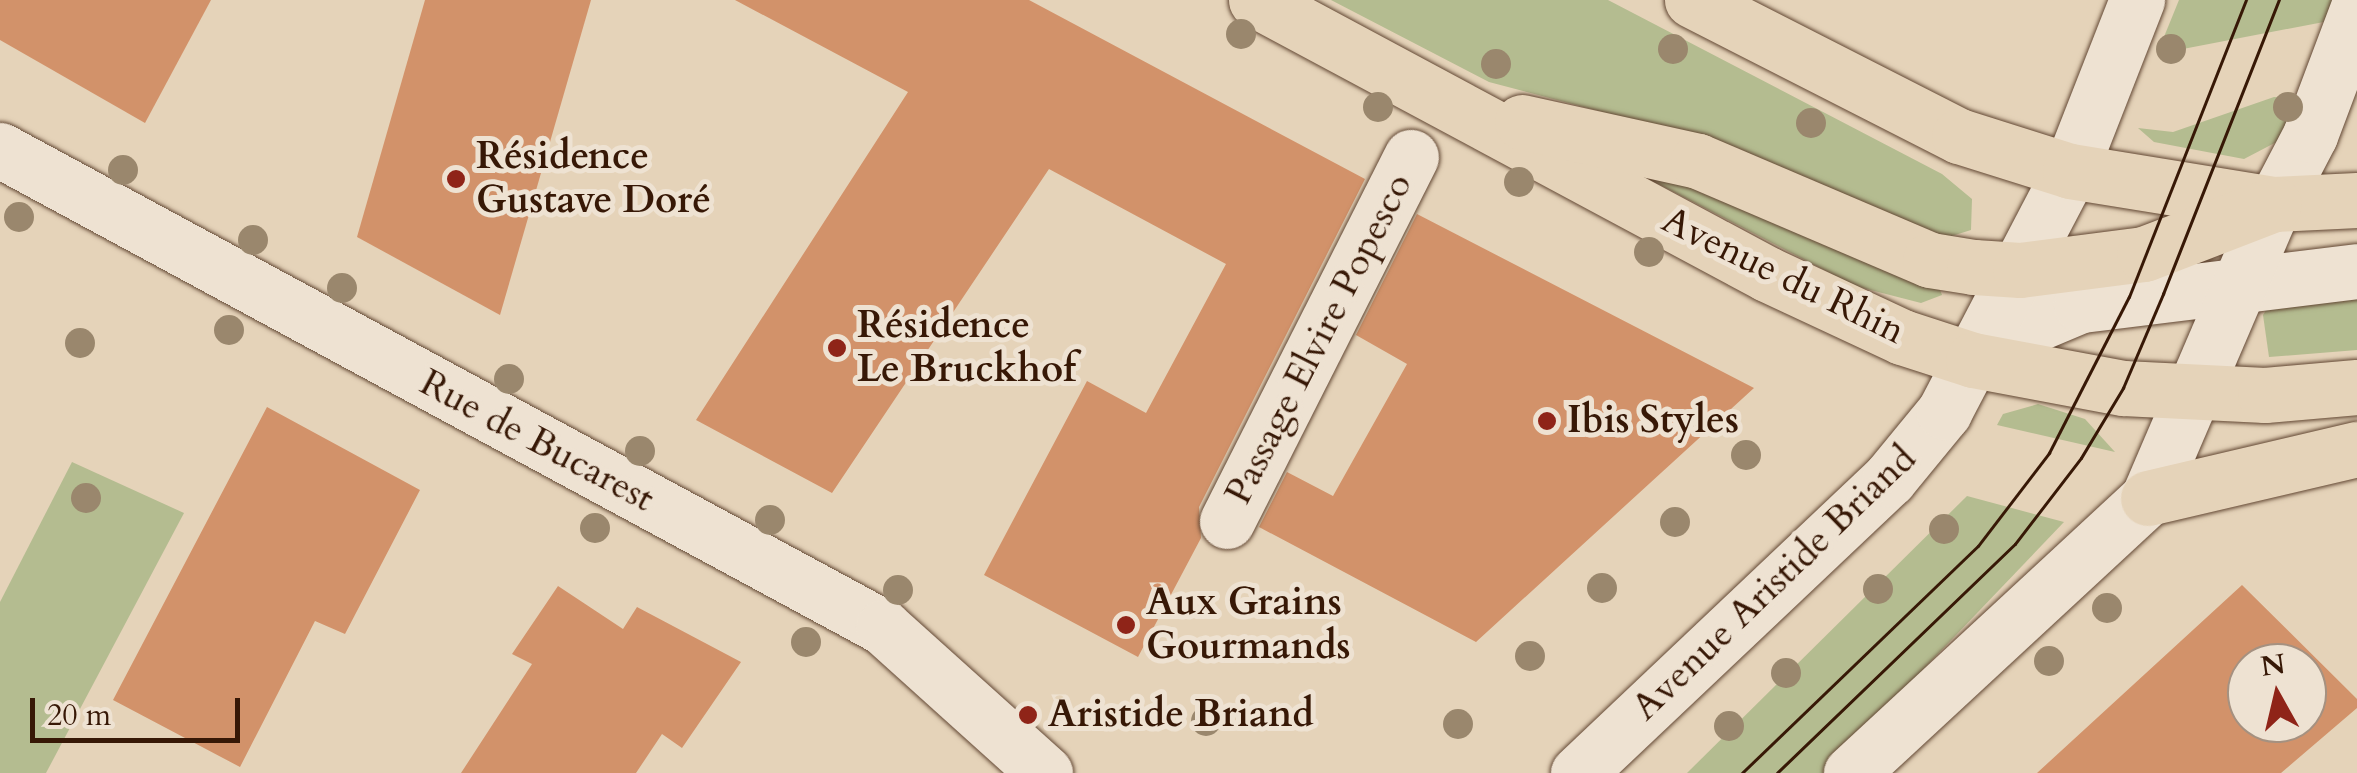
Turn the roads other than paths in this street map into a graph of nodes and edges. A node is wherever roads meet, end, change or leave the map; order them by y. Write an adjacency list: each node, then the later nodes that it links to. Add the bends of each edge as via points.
1 (1256, 0): 5 (main road, Avenue du Rhin)
2 (1692, 0): 8 (main road, via 1959,136)
3 (2137, 0): 8 (street, Avenue Aristide Briand)
4 (2357, 10): 10 (street, via 2310,135)
5 (1456, 107): 11 (main road, via 1698,161 1930,260); 14 (main road, Avenue du Rhin, via 1806,293 1902,338)
6 (0, 150): 20 (street, Rue de Bucarest, via 883,627)
7 (1411, 157): 19 (street, Passage Elvire Popesco)
8 (2070, 171): 10 (main road); 11 (street, Avenue Aristide Briand)
9 (2357, 200): 10 (main road)
10 (2274, 204): 11 (main road, via 2164,249); 13 (street)
11 (2020, 270): 14 (street, Avenue Aristide Briand)
12 (2357, 270): 13 (street)
13 (2239, 283): 14 (street, via 2081,305 2005,337); 16 (street)
14 (1973, 360): 16 (main road, Avenue du Rhin); 21 (street, Avenue Aristide Briand, via 1944,412 1888,480)
15 (2357, 388): 16 (main road, Avenue du Rhin)
16 (2190, 394): 18 (street)
17 (2357, 450): 18 (main road)
18 (2148, 498): 22 (street)
19 (1227, 521)
20 (1045, 773)
21 (1578, 773)
22 (1852, 773)

